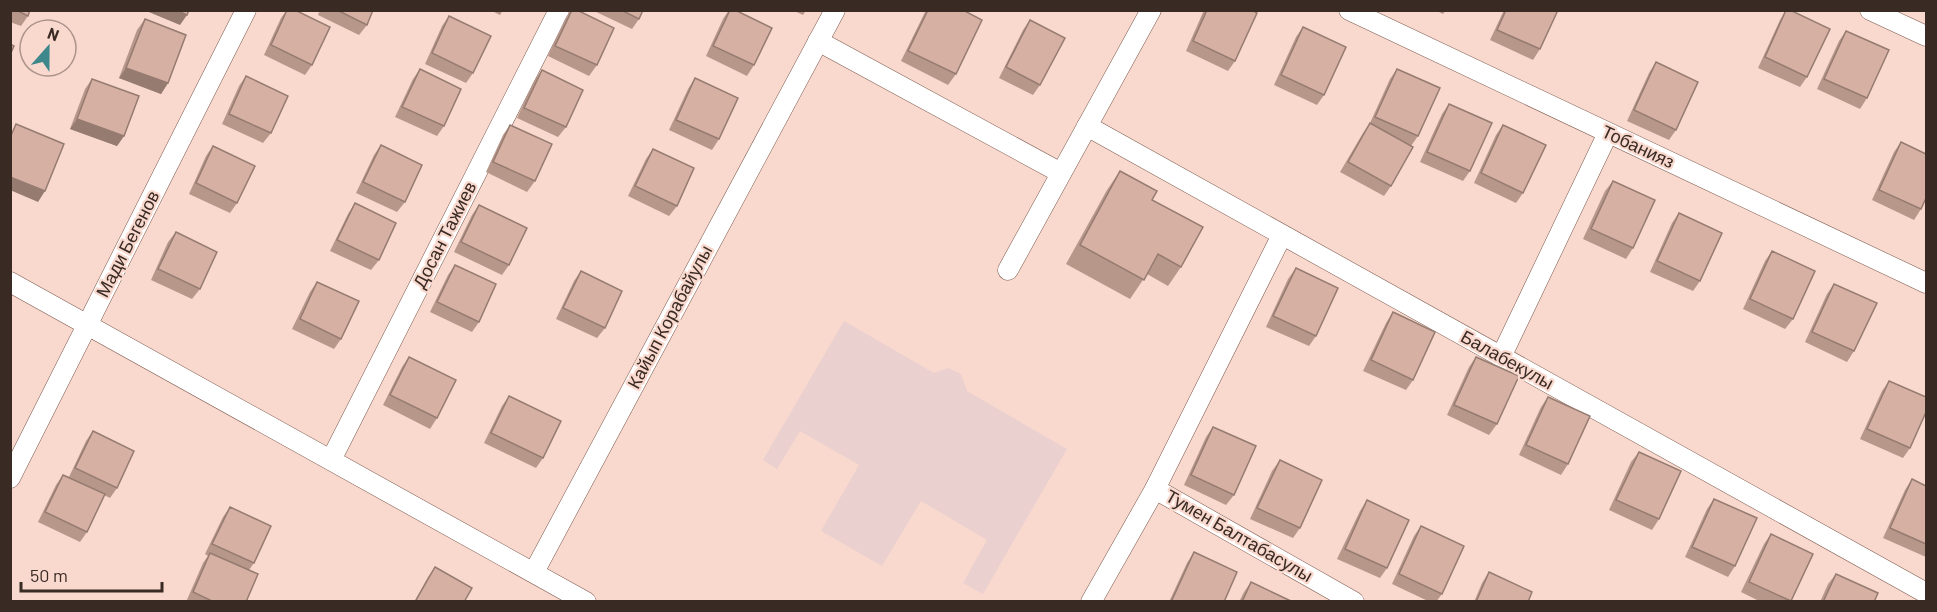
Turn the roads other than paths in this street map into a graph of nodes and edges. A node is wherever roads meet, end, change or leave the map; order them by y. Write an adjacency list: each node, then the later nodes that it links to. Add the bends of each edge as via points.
1 (246, 10): 16 (street, Мади Бегенов)
2 (560, 10): 18 (street, Досан Тажиев)
3 (835, 10): 8 (street, Кайып Корабайулы)
4 (1150, 10): 9 (street)
5 (1349, 10): 10 (street, Тобанияз)
6 (1870, 10): 7 (street)
7 (1926, 36)
8 (818, 41): 11 (street); 21 (street, Кайып Корабайулы)
9 (1087, 126): 11 (street); 12 (street, Балабекулы)
10 (1608, 133): 15 (street, Тобанияз); 17 (street)
11 (1061, 172): 13 (street)
12 (1282, 235): 17 (street, Балабекулы); 20 (street)
13 (1008, 270)
14 (10, 282): 16 (street)
15 (1926, 283)
16 (87, 325): 18 (street); 19 (street, Мади Бегенов)
17 (1501, 357): 22 (street, Балабекулы)
18 (331, 460): 21 (street)
19 (10, 478)
20 (1155, 489): 24 (street); 25 (street, Тумен Балтабасулы)
21 (534, 572): 23 (street)
22 (1926, 593)
23 (586, 602)
24 (1091, 602)
25 (1354, 602)

